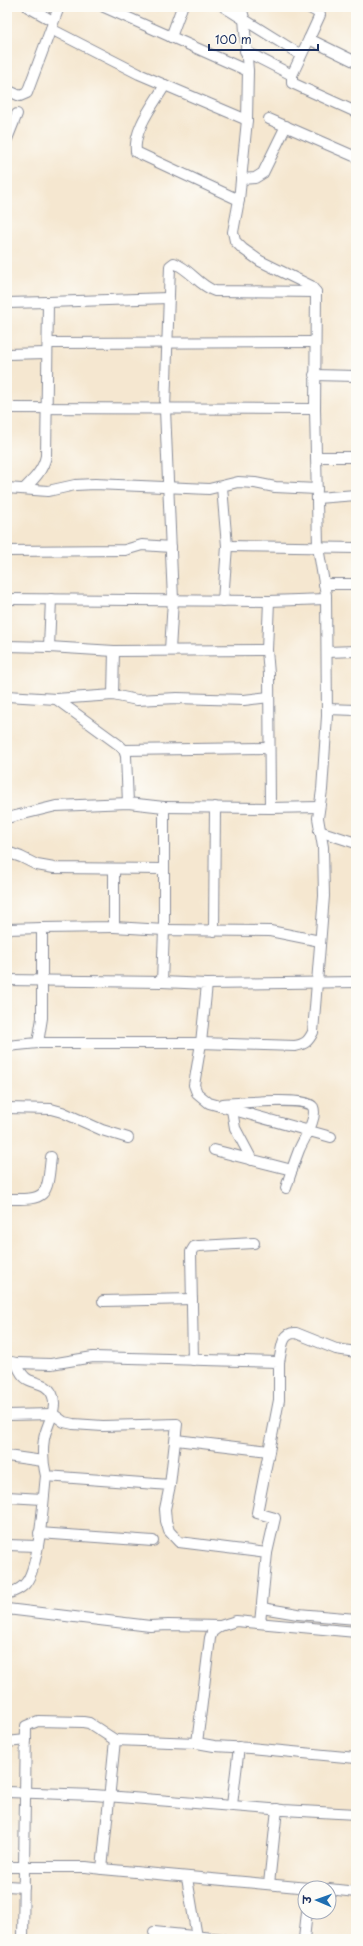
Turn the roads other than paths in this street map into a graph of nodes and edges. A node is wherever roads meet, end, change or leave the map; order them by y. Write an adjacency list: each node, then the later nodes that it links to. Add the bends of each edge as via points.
1 (28, 7): 9 (street)
2 (59, 7): 9 (street)
3 (104, 7): 10 (street)
4 (182, 7): 10 (street)
5 (224, 7): 8 (street)
6 (241, 7): 8 (street)
7 (308, 7): 11 (street, via 320,15)
8 (244, 18): 12 (street); 13 (street)
9 (52, 25): 17 (street); 18 (street, via 27,93 20,96)
10 (171, 37): 15 (street)
11 (309, 39): 13 (street); 14 (street)
12 (245, 51): 15 (street); 16 (street)
13 (302, 55): 16 (street)
14 (356, 62)
15 (248, 71): 22 (street)
16 (292, 75): 19 (street, via 291,79 295,85)
17 (165, 85): 22 (street); 27 (street, via 138,134 136,152)
18 (7, 90)
19 (356, 112)
20 (17, 114): 24 (street)
21 (269, 119): 23 (street)
22 (247, 120): 26 (street)
23 (286, 126): 25 (street); 26 (street, via 263,173 255,178)
24 (7, 139)
25 (356, 157)
26 (241, 179): 27 (street)
27 (239, 200): 28 (street, via 233,232 235,241 260,261 311,286)
28 (316, 292): 29 (street, via 215,291 174,263 170,266); 32 (street)
29 (168, 298): 30 (street); 33 (street)
30 (48, 302): 31 (street); 34 (street)
31 (7, 303)
32 (315, 342): 33 (street); 36 (street)
33 (166, 343): 34 (street); 40 (street)
34 (48, 348): 35 (street); 39 (street)
35 (7, 354)
36 (314, 375): 37 (street); 41 (street)
37 (356, 376)
38 (7, 408): 39 (street)
39 (46, 408): 40 (street); 46 (street, via 44,466)
40 (165, 409): 41 (street); 47 (street)
41 (315, 409): 42 (street)
42 (316, 457): 43 (street); 48 (street)
43 (356, 457)
44 (222, 487): 47 (street); 48 (street, via 238,482 255,483); 50 (street)
45 (7, 488): 46 (street)
46 (25, 488): 47 (street, via 48,490 95,484)
47 (169, 488): 51 (street)
48 (317, 493): 49 (street); 52 (street)
49 (356, 495)
50 (227, 546): 52 (street); 61 (street)
51 (171, 547): 54 (street, via 142,545 125,550); 60 (street)
52 (318, 548): 53 (street); 55 (street)
53 (356, 548)
54 (7, 551)
55 (324, 584): 56 (street); 59 (street)
56 (356, 584)
57 (7, 599): 58 (street)
58 (50, 599): 60 (street); 64 (street)
59 (326, 599): 62 (street); 69 (street)
60 (173, 600): 61 (street); 65 (street)
61 (223, 601): 62 (street)
62 (269, 601): 66 (street)
63 (7, 646): 64 (street)
64 (49, 647): 67 (street)
65 (170, 650): 66 (street); 67 (street)
66 (267, 650): 72 (street)
67 (114, 651): 71 (street)
68 (356, 651): 69 (street)
69 (327, 652): 74 (street)
70 (7, 696): 73 (street)
71 (113, 696): 72 (street, via 143,700 244,700); 73 (street)
72 (269, 697): 76 (street)
73 (56, 699): 77 (street)
74 (327, 709): 75 (street); 81 (street)
75 (356, 710)
76 (269, 748): 77 (street); 82 (street)
77 (124, 750): 78 (street)
78 (128, 803): 79 (street); 83 (street, via 56,806)
79 (164, 807): 80 (street); 88 (street)
80 (215, 807): 82 (street); 93 (street)
81 (319, 807): 82 (street); 84 (street)
82 (270, 808)
83 (7, 818)
84 (319, 831): 85 (street); 94 (street, via 324,868)
85 (356, 843)
86 (7, 852): 87 (street, via 37,865 54,868)
87 (114, 869): 88 (street); 90 (street)
88 (164, 869): 92 (street)
89 (42, 928): 90 (street); 91 (street); 96 (street)
90 (114, 928): 92 (street)
91 (7, 929)
92 (164, 930): 93 (street); 98 (street)
93 (214, 931): 94 (street, via 270,931)
94 (320, 941): 97 (street)
95 (7, 980): 96 (street)
96 (42, 981): 98 (street); 101 (street, via 42,1018)
97 (316, 981): 99 (street); 100 (street); 102 (street, via 313,1032 309,1041 304,1044 295,1046)
98 (162, 982): 100 (street)
99 (356, 982)
100 (206, 984): 102 (street)
101 (38, 1043): 102 (street); 103 (street)
102 (201, 1043): 104 (street, via 194,1085 202,1099)
103 (7, 1046)
104 (214, 1104): 106 (street); 107 (street, via 305,1102 314,1109)
105 (7, 1108): 109 (street, via 51,1109)
106 (232, 1110): 107 (street); 112 (street, via 235,1128)
107 (309, 1131): 108 (street); 113 (street, via 299,1148)
108 (331, 1137)
109 (128, 1138)
110 (214, 1150): 112 (street)
111 (51, 1157): 115 (street, via 49,1182 40,1196 32,1200)
112 (252, 1160): 113 (street)
113 (292, 1170): 114 (street)
114 (286, 1188)
115 (7, 1199)
116 (254, 1243): 117 (street, via 194,1247 190,1258)
117 (192, 1299): 118 (street); 120 (street)
118 (103, 1301)
119 (356, 1352): 122 (street, via 336,1349 290,1333 284,1340)
120 (193, 1360): 121 (street, via 93,1357 51,1364); 122 (street)
121 (12, 1362): 123 (street, via 28,1380 46,1386 52,1395)
122 (280, 1362): 126 (street, via 279,1400)
123 (53, 1414): 124 (street); 125 (street, via 64,1422 73,1424 177,1424); 128 (street, via 47,1425)
124 (7, 1415)
125 (176, 1440): 126 (street); 130 (street)
126 (269, 1451): 137 (street, via 257,1513 275,1518)
127 (7, 1456): 128 (street)
128 (43, 1461): 129 (street)
129 (46, 1476): 130 (street); 132 (street)
130 (170, 1485): 137 (street, via 165,1509 166,1521 169,1531 179,1542)
131 (7, 1497): 132 (street)
132 (43, 1498): 133 (street)
133 (39, 1533): 134 (street); 136 (street)
134 (153, 1541)
135 (7, 1545): 136 (street)
136 (37, 1546): 138 (street, via 31,1574 24,1585)
137 (267, 1553): 139 (street)
138 (7, 1594)
139 (262, 1608): 141 (street); 142 (street)
140 (7, 1609): 143 (street, via 150,1626)
141 (356, 1619)
142 (260, 1623): 143 (street, via 236,1622); 144 (street)
143 (220, 1626): 148 (street, via 212,1632 206,1652)
144 (356, 1632)
145 (26, 1740): 146 (street, via 26,1726 38,1721 89,1723); 147 (street); 152 (street)
146 (115, 1740): 148 (street); 153 (street)
147 (7, 1742)
148 (197, 1743): 149 (street)
149 (239, 1747): 150 (street); 154 (street)
150 (356, 1758)
151 (7, 1792): 152 (street)
152 (26, 1794): 153 (street); 158 (street)
153 (110, 1796): 154 (street); 159 (street)
154 (232, 1805): 155 (street)
155 (277, 1809): 156 (street); 161 (street)
156 (356, 1814)
157 (7, 1867): 158 (street)
158 (25, 1867): 159 (street); 163 (street)
159 (102, 1869): 160 (street)
160 (187, 1878): 161 (street); 169 (street)
161 (269, 1884): 164 (street)
162 (7, 1886): 163 (street)
163 (24, 1887): 170 (street)
164 (297, 1887)
165 (337, 1891): 166 (street)
166 (356, 1892)
167 (307, 1920): 172 (street)
168 (154, 1932): 169 (street)
169 (197, 1937): 171 (street)
170 (24, 1939)
171 (222, 1939)
172 (304, 1939)

